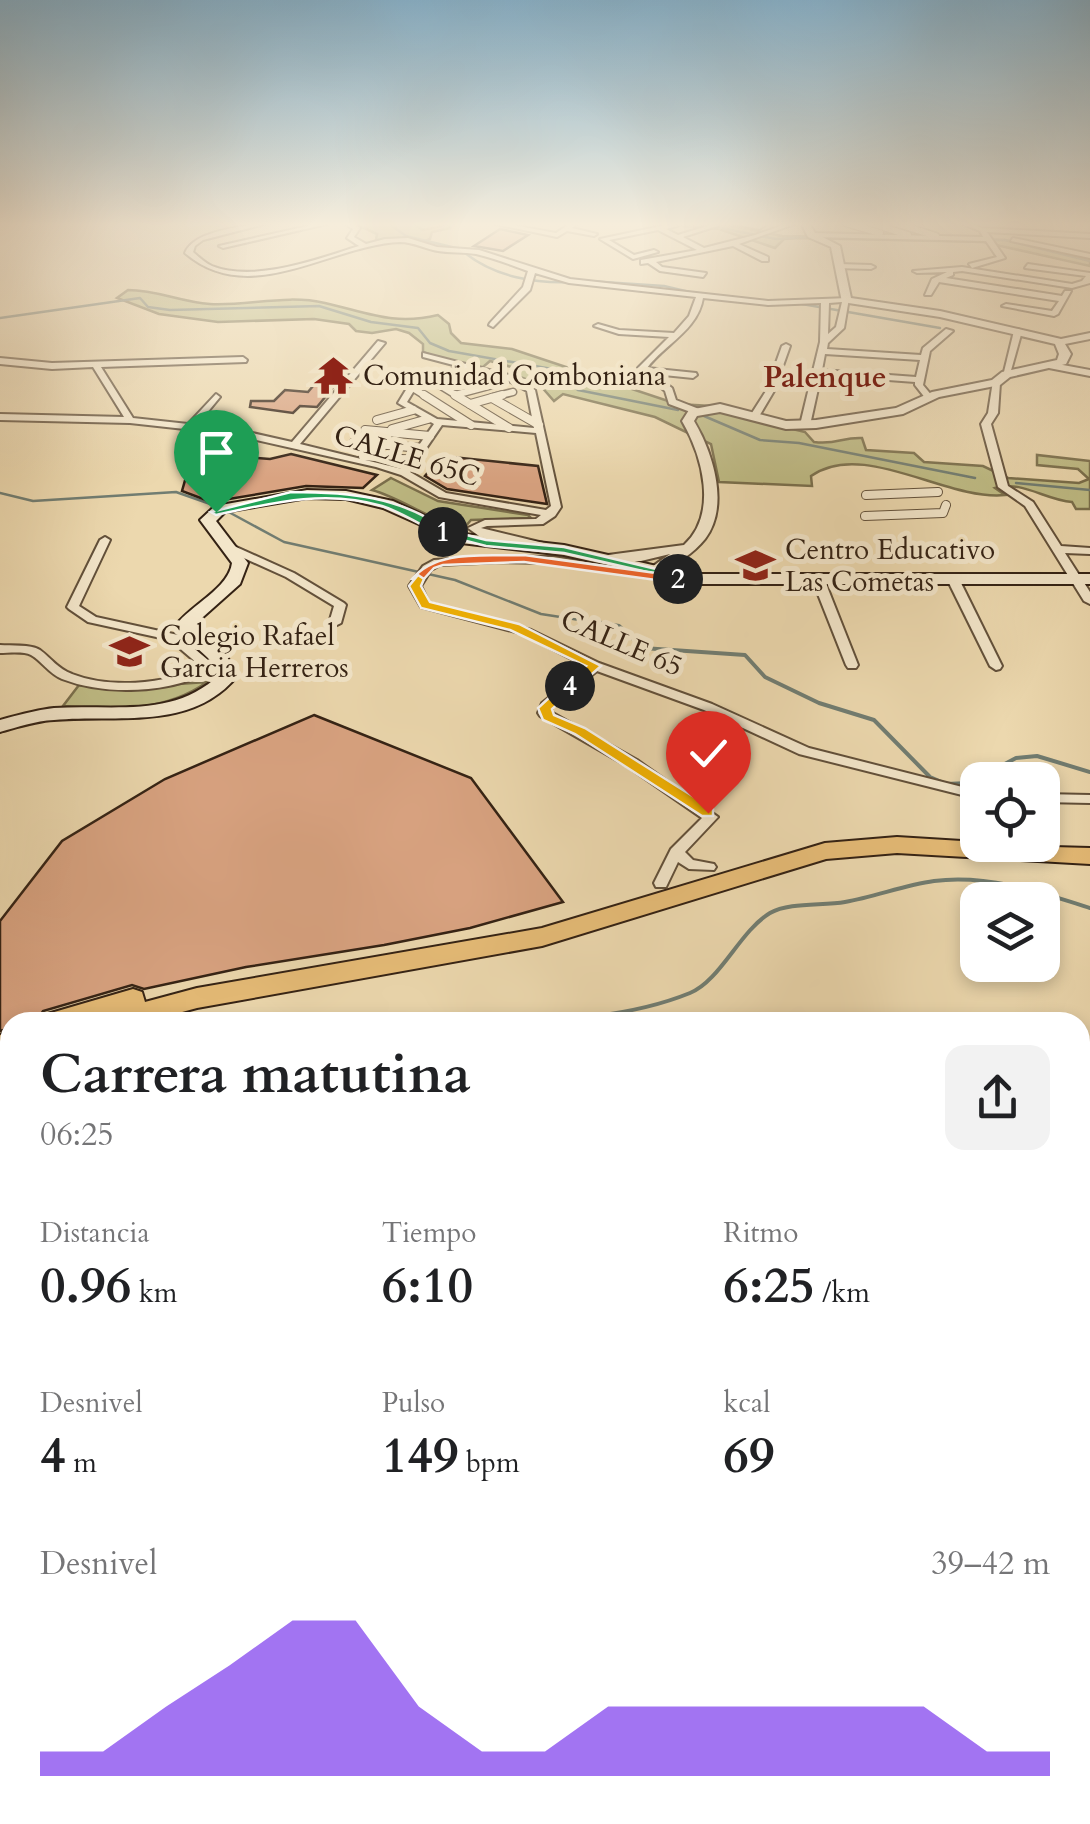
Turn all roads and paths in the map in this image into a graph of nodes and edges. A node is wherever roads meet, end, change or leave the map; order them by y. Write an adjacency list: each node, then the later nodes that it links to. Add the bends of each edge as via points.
1 (508, 308): 6 (street)
2 (698, 308): 10 (street)
3 (825, 308): 15 (street)
4 (844, 308): 15 (street, via 840,328)
5 (891, 308): 8 (street)
6 (493, 324)
7 (598, 326): 10 (street)
8 (1018, 331): 12 (street); 28 (street)
9 (950, 332): 17 (street)
10 (674, 336): 23 (street)
11 (1090, 336): 12 (street)
12 (1060, 342): 21 (street, via 1065,358)
13 (381, 343): 56 (street)
14 (786, 346): 41 (street, via 770,391)
15 (822, 346): 17 (street); 24 (street)
16 (426, 355): 22 (street)
17 (924, 358): 29 (street)
18 (242, 360): 20 (street)
19 (0, 361): 20 (street)
20 (95, 364): 44 (street)
21 (1052, 366): 25 (street); 28 (street)
22 (467, 368): 30 (street); 51 (street, via 526,385)
23 (642, 370): 26 (street); 40 (street, via 669,390 672,402)
24 (817, 372): 29 (street); 48 (street)
25 (1090, 373)
26 (693, 375)
27 (483, 376): 32 (street)
28 (1001, 378): 35 (street); 70 (street, via 986,424 1003,487 1029,504)
29 (920, 380): 35 (street)
30 (419, 382): 32 (street); 39 (street, via 402,402); 47 (street)
31 (500, 382): 34 (street)
32 (442, 386): 34 (street)
33 (513, 392): 37 (street)
34 (455, 395): 38 (street)
35 (929, 397): 48 (street, via 899,412)
36 (216, 398): 49 (street)
37 (492, 398): 38 (street); 51 (street)
38 (470, 404): 50 (street)
39 (413, 410): 43 (street); 45 (street)
40 (696, 411): 41 (street); 66 (street, via 688,420 703,450 708,489 707,523)
41 (749, 414): 48 (street)
42 (0, 417): 44 (street, CALLE 65C)
43 (428, 419): 46 (street); 53 (street)
44 (130, 420): 49 (street, CALLE 65C)
45 (377, 420)
46 (440, 422): 47 (street); 54 (street)
47 (471, 424): 50 (street)
48 (805, 425)
49 (192, 426): 56 (street, CALLE 65C)
50 (508, 428): 51 (street)
51 (539, 428): 64 (street, via 556,498)
52 (365, 430): 53 (street)
53 (383, 432): 54 (street)
54 (430, 436): 57 (street)
55 (354, 442): 57 (street)
56 (294, 446): 60 (street, CALLE 65C)
57 (422, 448): 59 (street)
58 (363, 456): 59 (street)
59 (414, 460): 60 (street)
60 (404, 473): 64 (street, CALLE 65C, via 443,494)
61 (938, 492): 62 (street)
62 (866, 495)
63 (946, 505): 65 (street, via 943,513)
64 (550, 514): 69 (street, via 535,523 473,528)
65 (865, 516)
66 (698, 538): 72 (street, via 657,555); 73 (street)
67 (105, 540): 81 (street, via 73,608 113,626)
68 (230, 548): 69 (main road, CALLE 65, via 212,533 210,518 232,505 306,494 388,504 461,538); 79 (main road, via 241,564 238,576); 80 (street, via 340,606)
69 (556, 549): 72 (main road, CALLE 65)
70 (1059, 549): 71 (street); 74 (street)
71 (1090, 551)
72 (608, 559): 73 (main road, CALLE 65)
73 (656, 570): 75 (main road, CALLE 65)
74 (1083, 578): 77 (main road, CALLE 65); 78 (street)
75 (692, 579): 76 (main road, CALLE 65); 86 (street, CALLE 65, via 553,560 442,562 417,580 425,605 515,627)
76 (818, 579): 77 (main road, CALLE 65); 85 (street)
77 (953, 579): 87 (street)
78 (1090, 600)
79 (190, 614): 81 (street); 82 (main road)
80 (335, 623)
81 (158, 632): 82 (street)
82 (189, 641): 84 (main road)
83 (0, 649): 89 (street, via 34,651 73,679)
84 (209, 660): 88 (main road, via 228,668); 89 (street, via 192,676)
85 (852, 664)
86 (595, 666): 91 (street, CALLE 65, via 804,751); 97 (street, via 544,714 708,813 706,826)
87 (996, 666)
88 (226, 678): 89 (street); 90 (main road, via 193,700 147,714 53,714)
89 (158, 682)
90 (0, 726)
91 (960, 791)
92 (1060, 798): 93 (street)
93 (1090, 798)
94 (960, 838): 99 (highway, via 852,835)
95 (1060, 842): 96 (highway)
96 (1090, 844)
97 (676, 852): 99 (street, via 689,864); 100 (street)
98 (1090, 856): 102 (highway, via 897,845 824,852 542,937)
99 (710, 867): 100 (highway)
100 (660, 883): 101 (highway, via 534,924 180,988)
101 (91, 1012)
102 (146, 1012)

